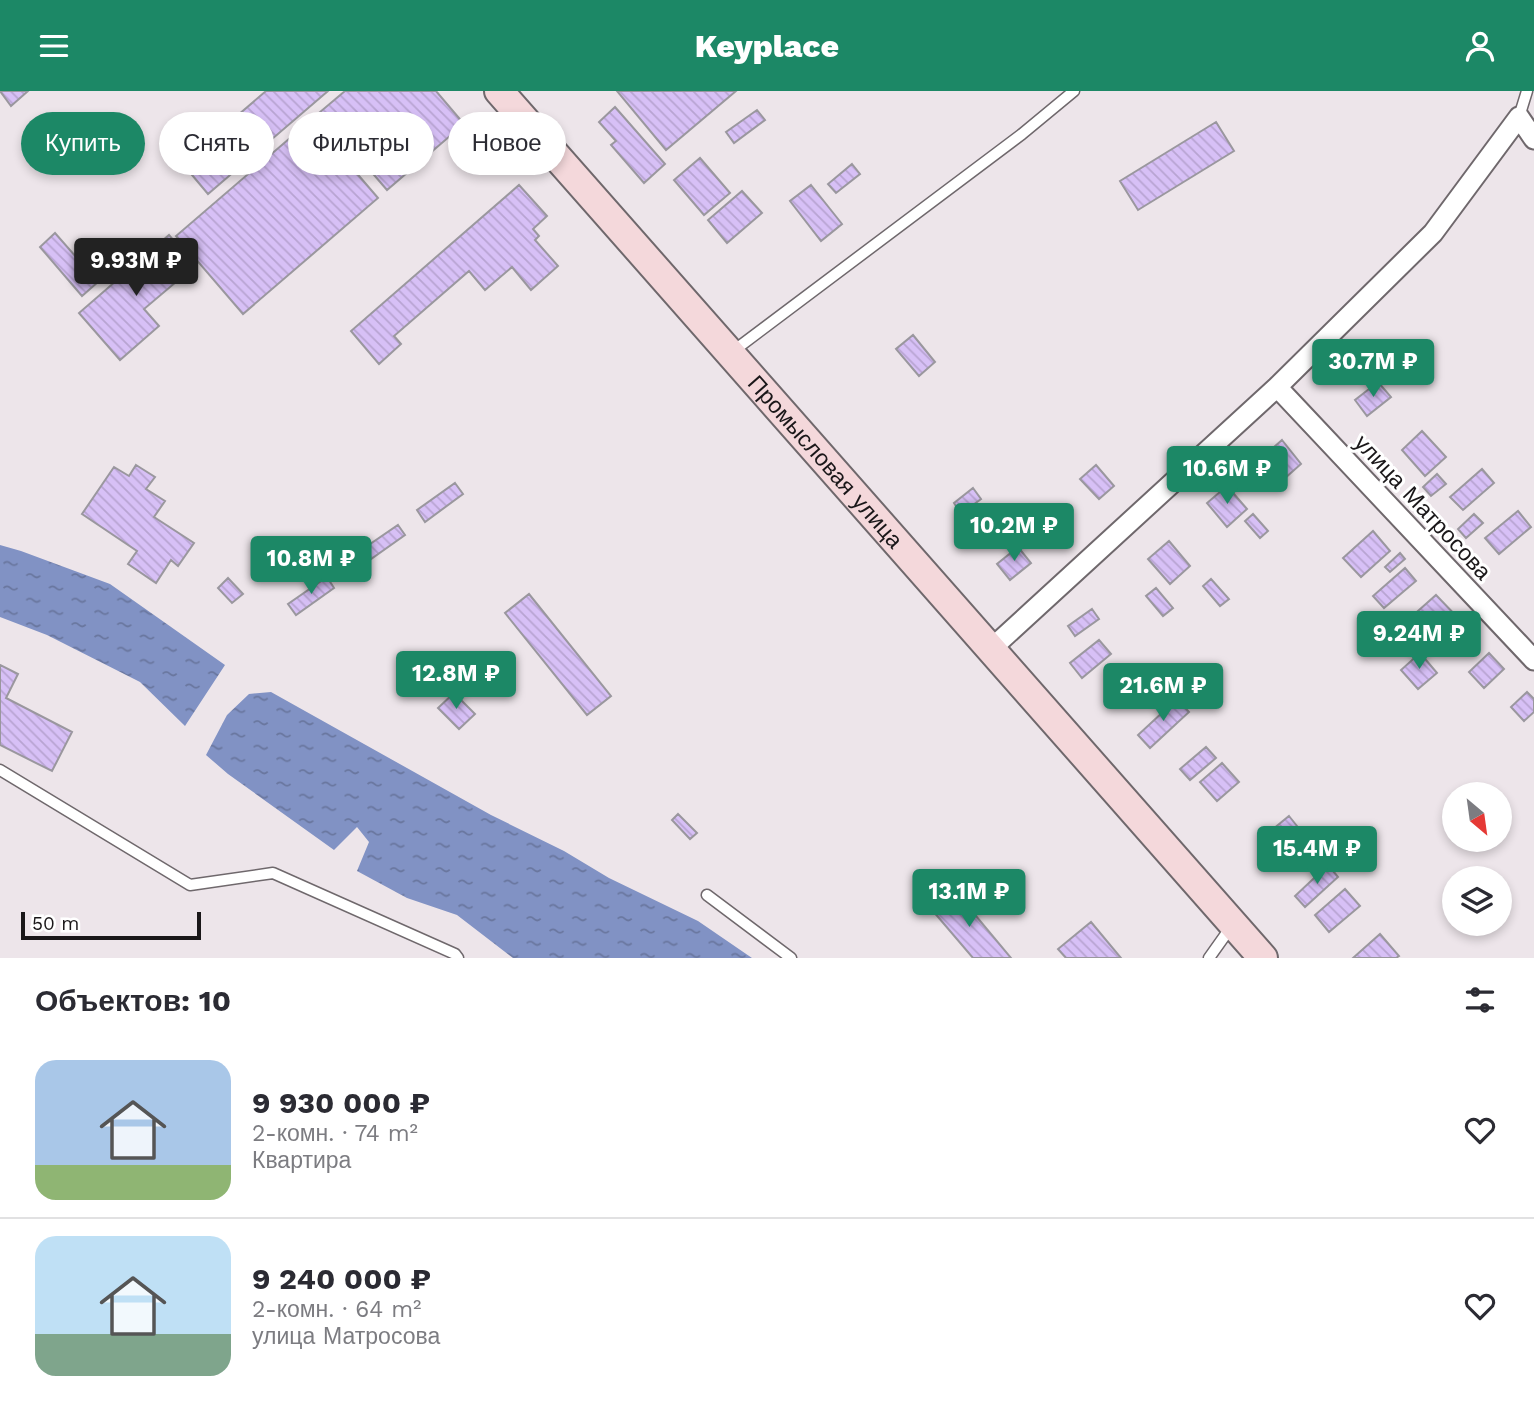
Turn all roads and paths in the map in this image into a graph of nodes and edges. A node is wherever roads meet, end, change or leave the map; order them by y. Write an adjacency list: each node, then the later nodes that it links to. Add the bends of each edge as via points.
1 (499, 91): 6 (main road, Промысловая улица)
2 (1074, 91): 6 (lane)
3 (1527, 91): 4 (lane)
4 (1519, 117): 5 (street); 7 (street, via 1433,233)
5 (1534, 139)
6 (730, 353): 8 (main road, Промысловая улица)
7 (1277, 387): 8 (street); 9 (street, улица Матросова)
8 (992, 649): 12 (main road, Промысловая улица)
9 (1534, 660)
10 (0, 770): 13 (lane, via 190,885 273,873)
11 (707, 895): 14 (lane)
12 (1233, 924): 15 (lane); 16 (main road, Промысловая улица)
13 (458, 958)
14 (791, 958)
15 (1209, 958)
16 (1263, 958)

